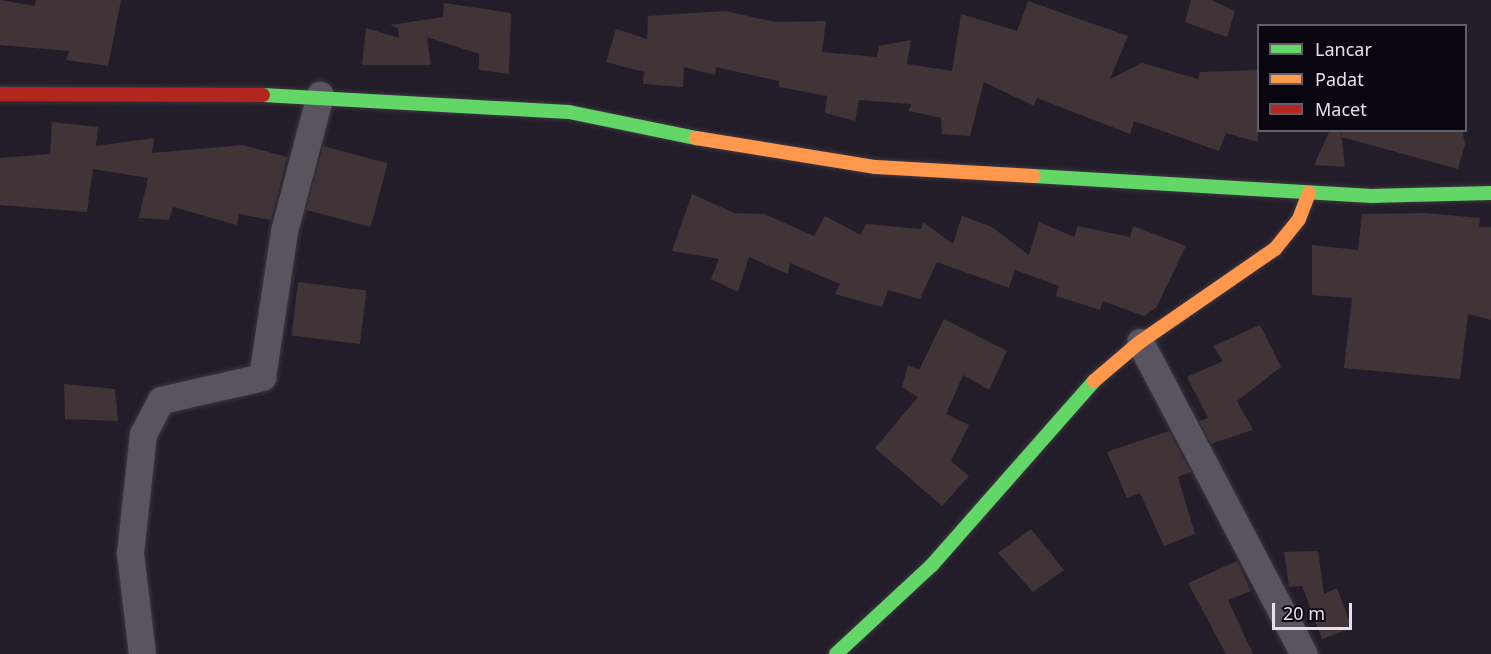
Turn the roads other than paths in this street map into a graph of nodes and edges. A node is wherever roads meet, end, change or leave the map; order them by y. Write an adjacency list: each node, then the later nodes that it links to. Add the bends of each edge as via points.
1 (0, 94): 2 (street)
2 (320, 95): 3 (street, via 569,112 776,155 876,167); 6 (street, via 284,231 262,377 161,400 143,434 130,552)
3 (1309, 193): 4 (street); 5 (street, via 1299,219 1275,249)
4 (1491, 193)
5 (1140, 342): 7 (street, via 1081,392 932,565); 8 (street)
6 (142, 654)
7 (836, 654)
8 (1304, 654)

